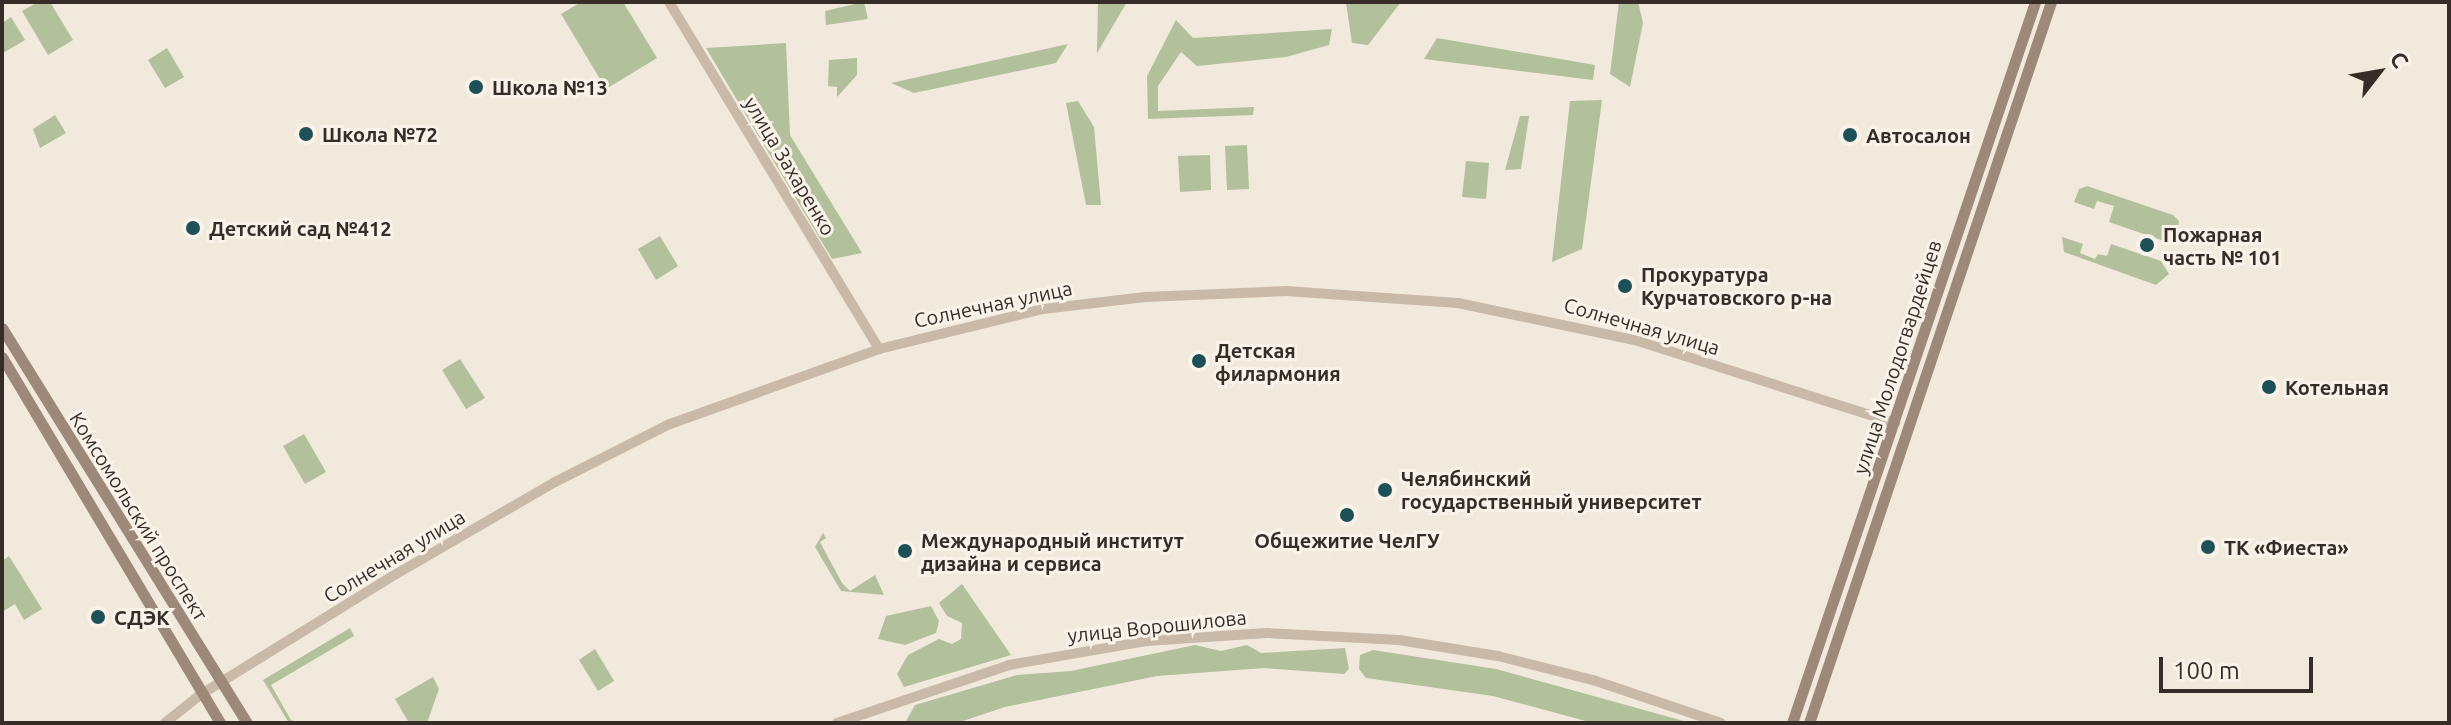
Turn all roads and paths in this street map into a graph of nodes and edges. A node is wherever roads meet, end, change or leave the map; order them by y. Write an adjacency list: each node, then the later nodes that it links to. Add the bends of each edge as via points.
1 (669, 2): 7 (street, улица Захаренко)
2 (2035, 2): 4 (main road, улица Молодогвардейцев)
3 (2051, 2): 5 (main road, улица Молодогвардейцев)
4 (1987, 143): 5 (main road); 11 (main road, улица Молодогвардейцев)
5 (2001, 148): 12 (main road, улица Молодогвардейцев)
6 (4, 338): 9 (main road, Комсомольский проспект)
7 (879, 349): 11 (street, Солнечная улица, via 987,321 1099,301 1322,291 1458,303 1582,326); 15 (street, Солнечная улица, via 759,390 626,445 391,577)
8 (2, 357): 10 (main road, Комсомольский проспект)
9 (29, 372): 10 (main road); 14 (main road, Комсомольский проспект)
10 (16, 380): 13 (main road, Комсомольский проспект)
11 (1895, 423): 12 (main road, Солнечная улица); 22 (main road, улица Молодогвардейцев)
12 (1907, 427): 23 (main road, улица Молодогвардейцев)
13 (88, 500): 14 (main road, via 95,493); 16 (main road, Комсомольский проспект)
14 (120, 518): 15 (main road, Комсомольский проспект)
15 (222, 682): 16 (street, Солнечная улица); 19 (main road, Комсомольский проспект)
16 (200, 695): 17 (street, Солнечная улица); 18 (main road, Комсомольский проспект)
17 (165, 723)
18 (220, 723)
19 (247, 723)
20 (837, 723): 21 (street, улица Ворошилова, via 1009,665 1146,641 1267,633 1365,636 1483,653 1593,680)
21 (1721, 723)
22 (1792, 723)
23 (1809, 723)

